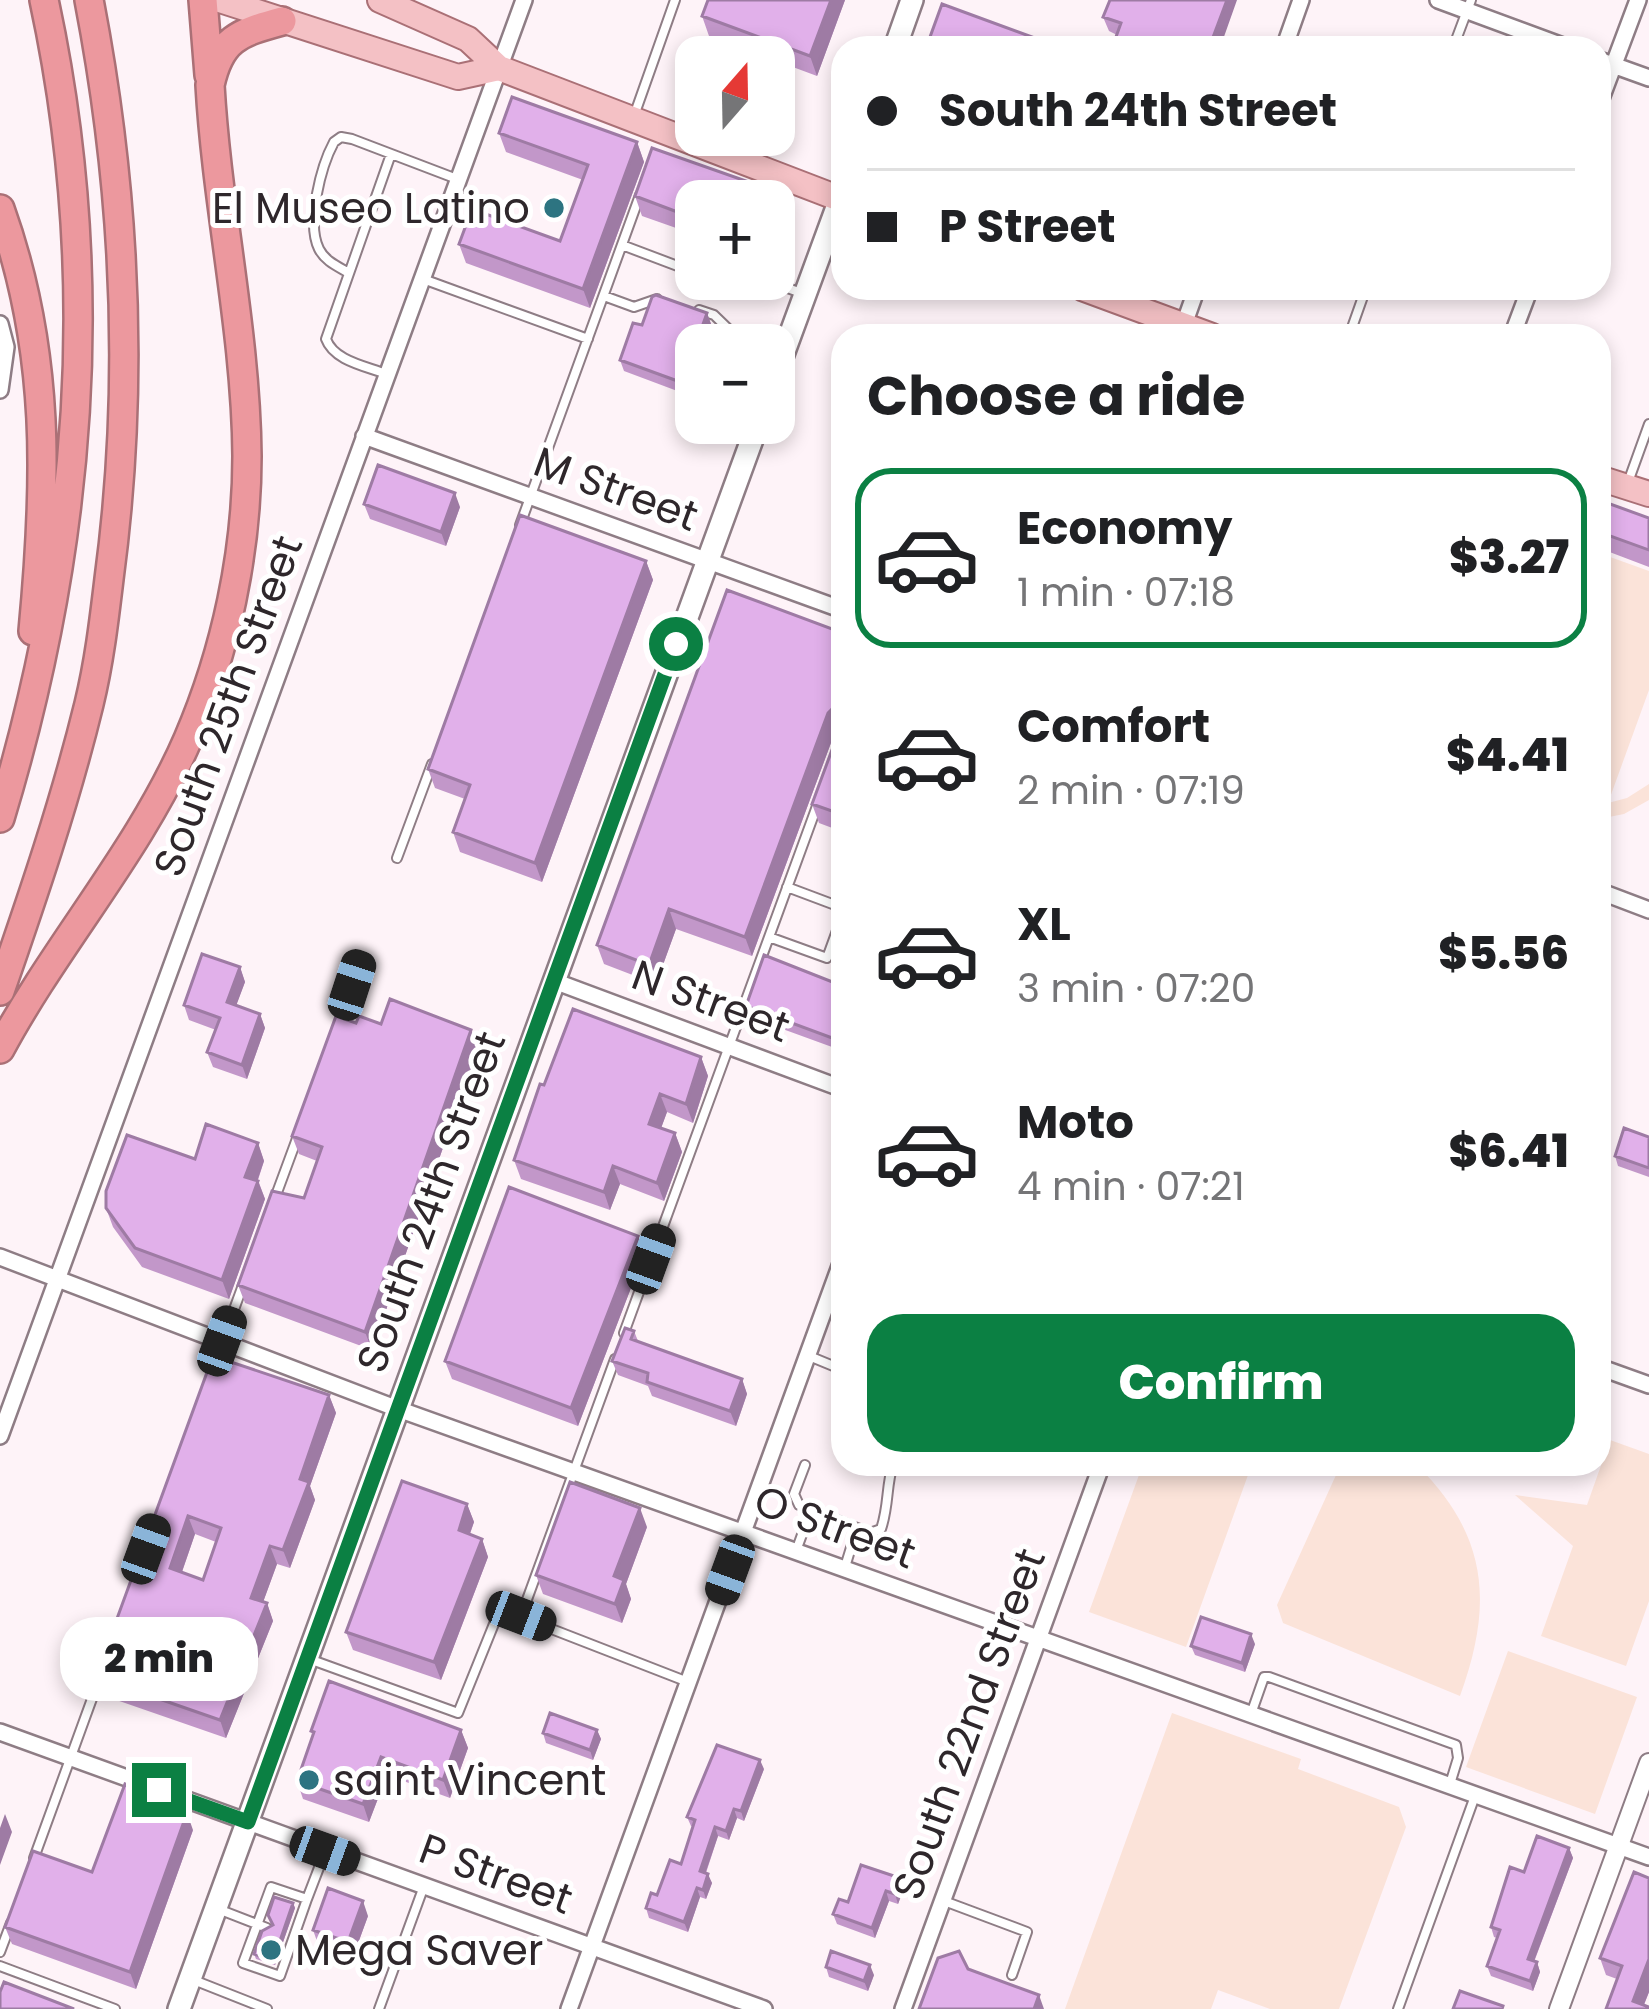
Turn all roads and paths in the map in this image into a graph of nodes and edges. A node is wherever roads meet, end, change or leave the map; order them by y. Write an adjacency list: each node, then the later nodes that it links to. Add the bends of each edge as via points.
1 (44, 0): 55 (highway, via 70,156 79,350 68,526)
2 (89, 0): 68 (highway, via 124,267 119,494 90,701)
3 (203, 0): 22 (highway)
4 (220, 0): 13 (main road)
5 (380, 0): 20 (main road, via 468,40)
6 (524, 0): 20 (street, South 25th Street)
7 (676, 0): 23 (lane)
8 (912, 0): 14 (main road)
9 (1301, 0): 15 (street)
10 (1438, 0): 12 (street)
11 (1638, 0): 18 (street)
12 (1469, 5): 16 (lane); 17 (street)
13 (282, 21): 20 (main road, via 458,77); 22 (highway, via 233,39 214,64)
14 (899, 36)
15 (1288, 36)
16 (1458, 36)
17 (1540, 36)
18 (1611, 52)
19 (1611, 64): 21 (street)
20 (499, 68): 23 (main road); 25 (street, South 25th Street)
21 (1649, 78)
22 (210, 86): 71 (highway, via 247,458 226,627 187,742 153,807)
23 (632, 120): 27 (main road, via 660,141)
24 (391, 154): 25 (lane); 32 (lane); 32 (lane, via 341,137 329,151 316,198 316,241)
25 (458, 179): 33 (street, South 25th Street)
26 (643, 188): 30 (lane)
27 (831, 194)
28 (0, 208): 55 (highway, via 32,333 44,447)
29 (831, 226): 35 (main road)
30 (622, 245): 31 (lane); 36 (lane)
31 (675, 265)
32 (349, 273): 45 (lane, via 328,328 330,349)
33 (422, 279): 44 (lane); 45 (street, South 25th Street)
34 (795, 291): 35 (lane)
35 (805, 295): 42 (main road)
36 (603, 296): 37 (lane, via 634,307); 44 (lane)
37 (660, 297)
38 (1110, 300): 43 (main road)
39 (696, 309): 41 (lane)
40 (0, 324): 46 (street)
41 (723, 324)
42 (793, 324)
43 (1166, 324)
44 (588, 339): 51 (lane)
45 (386, 374): 48 (street, South 25th Street)
46 (0, 390)
47 (1649, 424): 50 (lane)
48 (364, 436): 51 (street, M Street); 77 (street, South 25th Street)
49 (750, 444): 53 (main road, South 24th Street)
50 (1637, 491)
51 (530, 496): 52 (lane); 53 (street, M Street)
52 (515, 539)
53 (707, 560): 54 (street, M Street); 67 (main road, South 24th Street)
54 (831, 606)
55 (24, 736): 58 (highway)
56 (436, 752): 59 (lane)
57 (819, 800): 60 (lane)
58 (0, 818)
59 (397, 858)
60 (787, 887): 62 (lane); 64 (lane)
61 (1611, 896): 63 (street)
62 (831, 906)
63 (1649, 910)
64 (769, 937): 65 (lane, via 826,958); 70 (lane)
65 (831, 944)
66 (360, 962): 69 (lane)
67 (554, 981): 70 (street, N Street); 85 (main road, South 24th Street)
68 (0, 991)
69 (335, 1032)
70 (729, 1046): 72 (street, N Street); 88 (lane)
71 (0, 1049)
72 (831, 1084)
73 (304, 1118): 74 (lane)
74 (272, 1207)
75 (3, 1258): 77 (street, O Street)
76 (249, 1268): 79 (lane)
77 (57, 1280): 79 (street, O Street); 86 (street, South 25th Street)
78 (831, 1292): 80 (street)
79 (222, 1341): 81 (lane); 85 (street, O Street)
80 (808, 1356): 82 (lane); 93 (street)
81 (214, 1363)
82 (831, 1365)
83 (1611, 1371): 84 (street)
84 (1649, 1385)
85 (398, 1408): 88 (street, O Street); 99 (main road, South 24th Street)
86 (0, 1436)
87 (805, 1465): 91 (lane, via 794,1494)
88 (574, 1471): 93 (street, O Street); 97 (lane)
89 (889, 1476): 92 (lane, via 881,1529)
90 (1098, 1476): 98 (street, South 22nd Street)
91 (811, 1510): 92 (lane); 94 (lane)
92 (857, 1528): 95 (lane)
93 (744, 1532): 94 (street, O Street); 100 (street)
94 (796, 1551): 95 (street, O Street)
95 (844, 1568): 98 (street, O Street)
96 (127, 1604): 103 (lane)
97 (521, 1616): 99 (lane, via 500,1609 458,1713); 100 (lane)
98 (1039, 1639): 101 (street, O Street); 114 (street, South 22nd Street)
99 (308, 1658): 107 (main road, South 24th Street)
100 (688, 1682): 118 (street)
101 (1251, 1714): 105 (street, O Street); 105 (lane, via 1264,1677 1289,1684 1456,1744)
102 (0, 1732): 103 (street, P Street)
103 (70, 1758): 107 (street, P Street); 111 (lane)
104 (1649, 1763): 108 (street)
105 (1450, 1785): 106 (street, O Street)
106 (1476, 1795): 108 (street, O Street); 131 (lane)
107 (248, 1822): 109 (street, P Street); 116 (main road, South 24th Street)
108 (1619, 1846): 110 (street, O Street); 132 (street)
109 (325, 1851): 112 (street, P Street); 113 (lane)
110 (1649, 1857)
111 (32, 1866)
112 (424, 1886): 118 (street, P Street); 127 (lane)
113 (307, 1899): 117 (lane, via 271,1887); 117 (lane, via 280,1976 243,1963)
114 (943, 1900): 121 (lane, via 1027,1932); 130 (street, South 22nd Street)
115 (16, 1909): 119 (lane)
116 (217, 1909): 117 (lane); 122 (main road, South 24th Street)
117 (262, 1926)
118 (592, 1946): 123 (street, P Street); 128 (street)
119 (0, 1952)
120 (0, 1966): 124 (lane)
121 (1012, 1976)
122 (190, 1979): 125 (main road, South 24th Street); 126 (lane)
123 (740, 2005): 129 (street, P Street)
124 (115, 2009)
125 (179, 2009)
126 (268, 2009)
127 (380, 2009)
128 (569, 2009)
129 (764, 2009)
130 (903, 2009)
131 (1398, 2009)
132 (1559, 2009)

